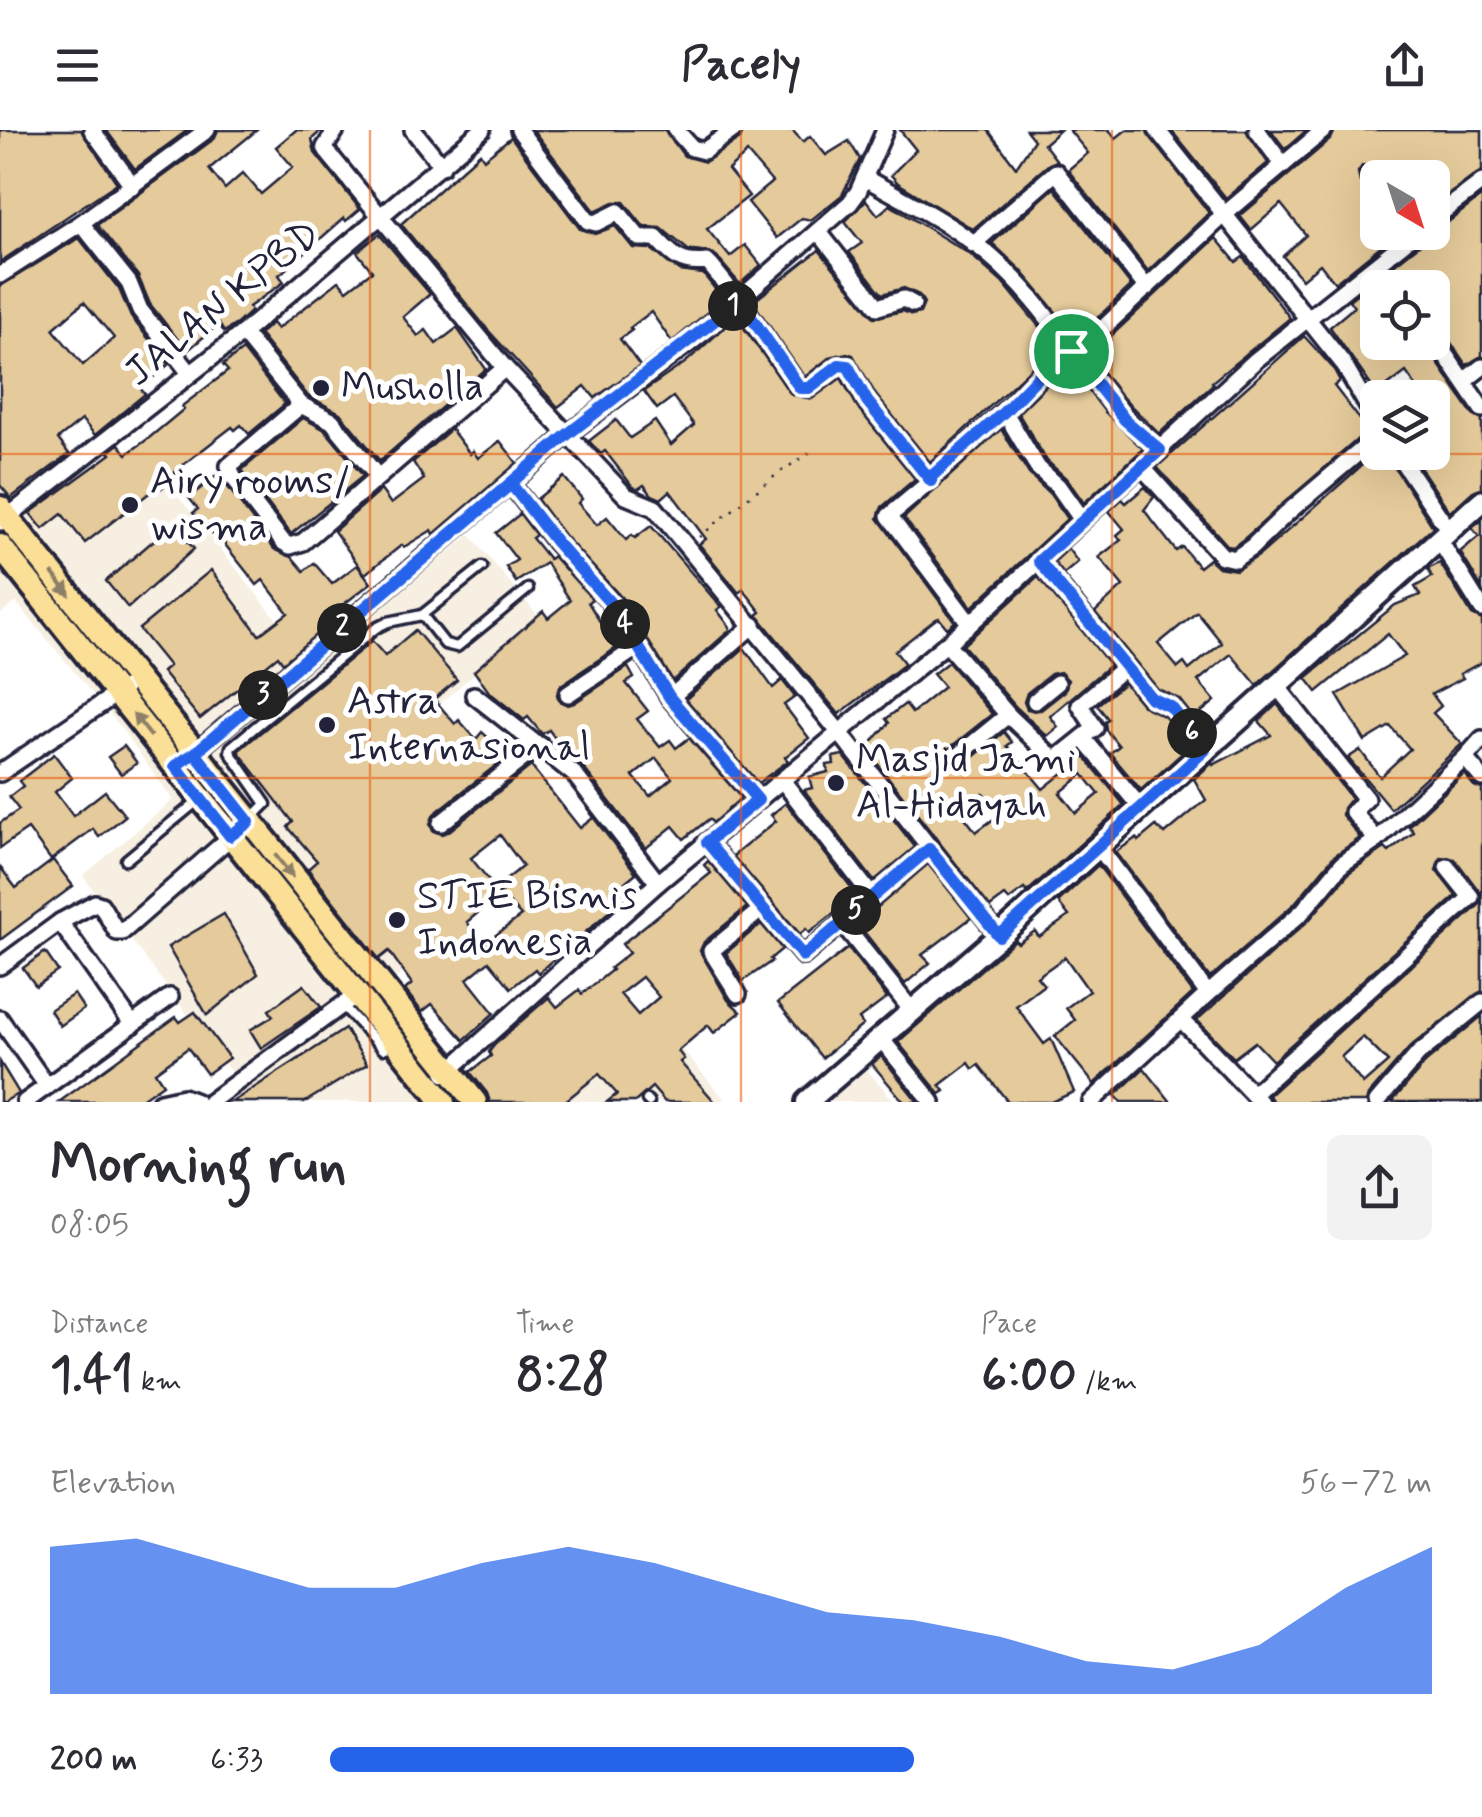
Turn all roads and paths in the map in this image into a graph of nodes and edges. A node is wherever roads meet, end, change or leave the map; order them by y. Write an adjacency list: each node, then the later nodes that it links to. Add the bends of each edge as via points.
1 (92, 130): 17 (street)
2 (207, 130): 17 (street)
3 (336, 130): 20 (street, via 325,147)
4 (414, 130): 14 (street)
5 (482, 130): 14 (street, JALAN KPBD)
6 (519, 130): 27 (street, via 588,221 618,212 639,238 656,238 676,260 707,262)
7 (676, 130): 8 (street, via 704,151)
8 (732, 130)
9 (886, 130): 15 (street)
10 (1156, 130): 19 (street)
11 (1256, 130): 13 (street)
12 (1324, 130): 13 (street)
13 (1283, 165): 19 (street)
14 (442, 166): 20 (street, JALAN KPBD)
15 (865, 178): 22 (street, via 850,203); 23 (street)
16 (1482, 182): 18 (street)
17 (133, 186): 21 (street)
18 (1450, 206)
19 (1225, 214): 26 (street); 29 (street)
20 (382, 217): 30 (street, JALAN KPBD); 34 (street)
21 (81, 223): 25 (street); 35 (street)
22 (818, 230): 27 (street); 28 (street, via 878,307 904,299)
23 (973, 244): 26 (street, via 1056,172); 31 (street, via 1041,310)
24 (1394, 250): 29 (street)
25 (0, 275)
26 (1147, 288): 31 (street)
27 (740, 301): 41 (street); 48 (street, via 800,388 848,366 867,401)
28 (912, 304)
29 (1307, 318): 37 (street); 42 (street)
30 (243, 334): 35 (street, JALAN KPBD); 38 (street)
31 (1071, 351): 40 (street); 42 (street, via 1125,420)
32 (1449, 360): 36 (street)
33 (1482, 367): 36 (street)
34 (505, 368): 41 (street); 47 (street)
35 (190, 373): 51 (street, JALAN KPBD)
36 (1464, 381): 39 (street)
37 (1360, 390)
38 (301, 405): 47 (street, via 332,420); 47 (street, via 229,466 283,542 304,542)
39 (1482, 409)
40 (1004, 412): 48 (street); 52 (street)
41 (568, 434): 49 (street); 55 (street, via 629,498 655,508)
42 (1160, 450): 45 (street)
43 (1360, 451): 45 (street, via 1235,559 1222,556)
44 (811, 452): 55 (path)
45 (1142, 466): 52 (street)
46 (1406, 470): 53 (street)
47 (378, 478)
48 (931, 481): 63 (street, via 889,516)
49 (511, 484): 66 (street, via 613,606); 83 (street)
50 (1482, 501): 53 (street)
51 (2, 516): 56 (main road)
52 (1082, 520): 57 (street)
53 (1443, 534): 61 (street); 69 (street)
54 (0, 546): 59 (main road)
55 (686, 548): 64 (street)
56 (37, 553): 59 (main road); 70 (main road, one-way to 70)
57 (1039, 561): 63 (street); 67 (street)
58 (482, 567): 62 (lane)
59 (18, 568): 70 (main road)
60 (528, 589): 62 (lane, via 456,646 446,644)
61 (1482, 609)
62 (422, 615): 91 (lane, via 376,628 231,747 266,804)
63 (970, 624): 65 (street)
64 (753, 625): 73 (street); 76 (street)
65 (947, 644): 75 (street); 76 (street)
66 (638, 647): 72 (street); 73 (street)
67 (1125, 668): 77 (street, via 1080,705 1095,727); 80 (street, via 1151,698 1171,707)
68 (1056, 683): 74 (street)
69 (1276, 685): 80 (street); 92 (street, via 1366,798 1353,812)
70 (127, 686): 83 (main road); 84 (street)
71 (474, 694): 79 (street)
72 (568, 694)
73 (670, 698): 88 (street)
74 (1034, 701)
75 (1008, 715): 77 (street, via 1051,759); 81 (street)
76 (840, 732): 86 (street); 95 (street)
77 (1083, 738): 89 (street)
78 (1482, 739): 82 (street)
79 (540, 745): 90 (street); 98 (street, via 574,774)
80 (1205, 750): 89 (street)
81 (954, 758)
82 (1466, 758): 85 (street); 92 (street)
83 (185, 760): 87 (main road)
84 (0, 773)
85 (1482, 778)
86 (782, 780): 88 (street); 99 (street)
87 (210, 791): 91 (main road); 96 (lane)
88 (758, 800): 93 (street)
89 (1141, 808): 94 (street)
90 (440, 823)
91 (240, 829): 101 (street, via 122,932 98,903); 108 (main road); 115 (main road, one-way to 115)
92 (1377, 840): 106 (street, via 1342,864 1302,912)
93 (707, 842): 98 (street); 100 (street)
94 (1098, 846): 103 (street); 106 (street)
95 (929, 849): 99 (street); 103 (street)
96 (126, 860)
97 (1447, 867): 118 (street, via 1470,896)
98 (658, 884): 115 (street)
99 (872, 896): 102 (street)
100 (764, 908): 102 (street, via 803,956); 105 (street, via 711,951)
101 (60, 922): 104 (street); 113 (street)
102 (842, 923): 110 (street)
103 (999, 936): 110 (street)
104 (0, 966)
105 (738, 994)
106 (1208, 994): 112 (street)
107 (170, 997): 113 (street)
108 (350, 1000): 117 (main road, via 396,1043); 122 (street)
109 (1482, 1002): 127 (street, via 1418,1054)
110 (913, 1012): 114 (street)
111 (0, 1019): 116 (street)
112 (1181, 1019): 118 (street); 126 (street)
113 (133, 1025): 116 (street)
114 (882, 1040): 124 (street); 125 (street)
115 (448, 1070): 117 (street); 123 (main road)
116 (47, 1086): 119 (street)
117 (434, 1098)
118 (1256, 1098)
119 (24, 1102)
120 (160, 1102): 121 (street)
121 (196, 1102)
122 (210, 1102)
123 (475, 1102)
124 (807, 1102)
125 (932, 1102)
126 (1091, 1102)
127 (1377, 1102)

